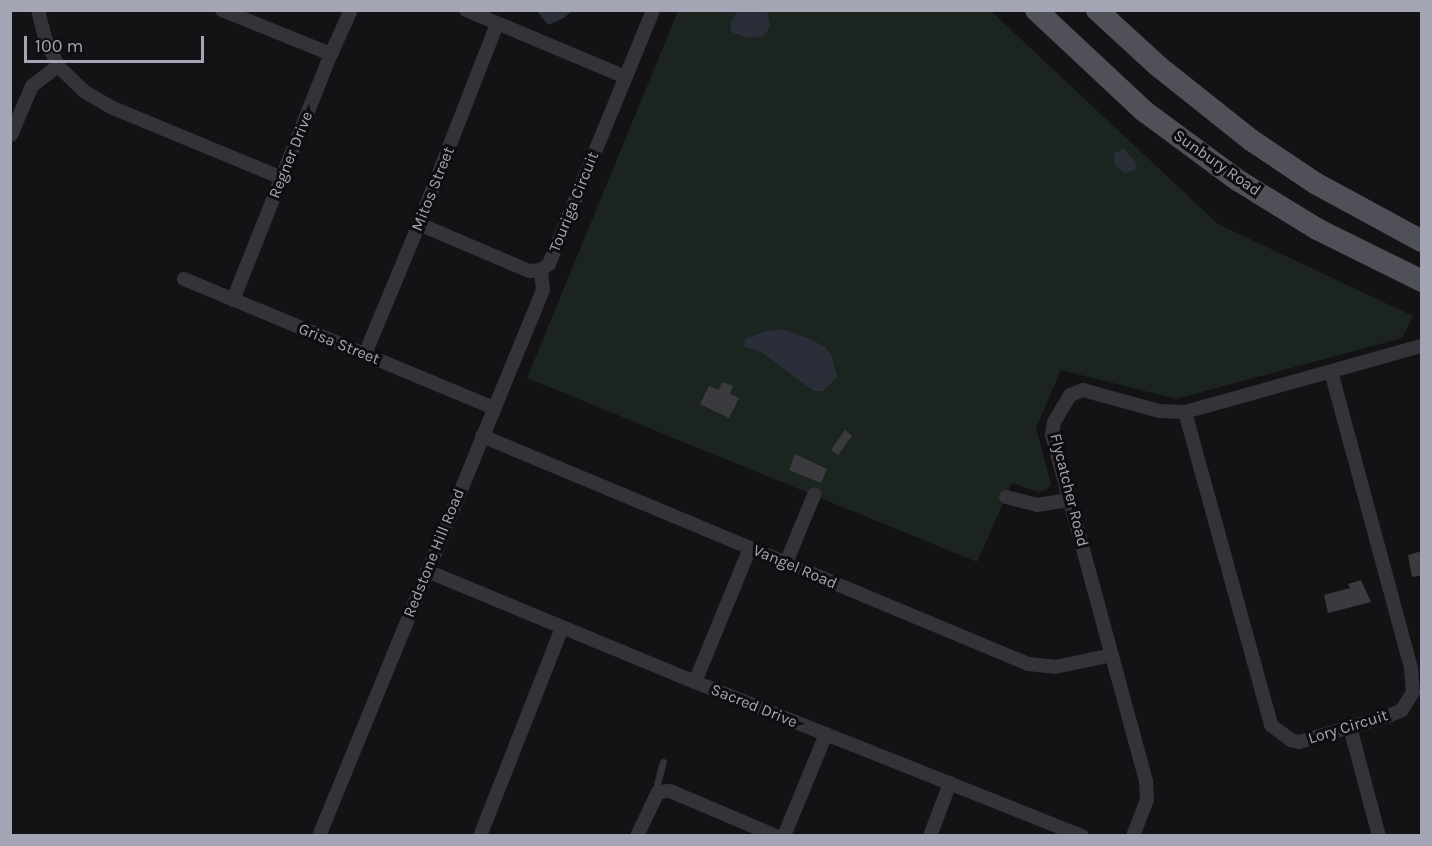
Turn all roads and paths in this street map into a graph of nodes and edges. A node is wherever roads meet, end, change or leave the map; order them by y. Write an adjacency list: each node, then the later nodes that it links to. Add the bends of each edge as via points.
1 (38, 10): 10 (street)
2 (222, 10): 9 (street)
3 (351, 10): 9 (street, Regner Drive)
4 (466, 10): 8 (street)
5 (653, 10): 11 (street, Touriga Circuit)
6 (1036, 10): 18 (main road, Sunbury Road, via 1144,111 1239,181 1317,229)
7 (1097, 10): 15 (main road, via 1158,66 1251,140 1315,183)
8 (497, 24): 11 (street); 14 (street, Mitos Street)
9 (331, 54): 13 (street, Regner Drive)
10 (58, 66): 12 (street, via 33,86); 13 (street, via 85,92 113,108)
11 (625, 77): 16 (street, Touriga Circuit, via 549,264)
12 (12, 135)
13 (282, 178): 19 (street, Regner Drive)
14 (419, 224): 16 (street, Touriga Circuit, via 529,271); 21 (street, Mitos Street)
15 (1422, 241)
16 (540, 270): 23 (street, Redstone Hill Road, via 543,290)
17 (184, 279): 19 (street, Grisa Street)
18 (1422, 281)
19 (233, 300): 21 (street, Grisa Street)
20 (1422, 346): 22 (street, Flycatcher Road)
21 (365, 354): 23 (street, Grisa Street)
22 (1330, 372): 24 (street, Flycatcher Road); 35 (street, Lory Circuit)
23 (494, 408): 25 (street, Redstone Hill Road)
24 (1185, 412): 28 (street, Flycatcher Road, via 1159,411 1083,390 1070,395 1053,422 1052,435); 36 (street, Lory Circuit, via 1271,725 1284,737 1299,742)
25 (482, 436): 29 (street, Vangel Road); 31 (street, Redstone Hill Road)
26 (814, 495): 30 (street)
27 (1006, 497): 28 (street, via 1037,505)
28 (1069, 500): 33 (street, Flycatcher Road)
29 (750, 548): 30 (street, Vangel Road); 34 (street)
30 (786, 563): 33 (street, Vangel Road, via 1028,664 1055,667)
31 (427, 572): 32 (street, Sacred Drive); 41 (street, Redstone Hill Road)
32 (562, 628): 34 (street, Sacred Drive); 42 (street)
33 (1112, 655): 48 (street, Flycatcher Road, via 1146,781 1147,800)
34 (695, 682): 37 (street, Sacred Drive)
35 (1417, 693): 36 (street, Lory Circuit, via 1402,710)
36 (1350, 727): 49 (street)
37 (826, 734): 39 (street, Sacred Drive); 45 (street)
38 (663, 762): 40 (lane)
39 (950, 783): 46 (street); 47 (street, Sacred Drive)
40 (658, 792): 43 (street); 44 (street, via 670,791)
41 (319, 836)
42 (480, 836)
43 (637, 836)
44 (776, 836)
45 (784, 836)
46 (930, 836)
47 (1082, 836)
48 (1133, 836)
49 (1379, 836)

